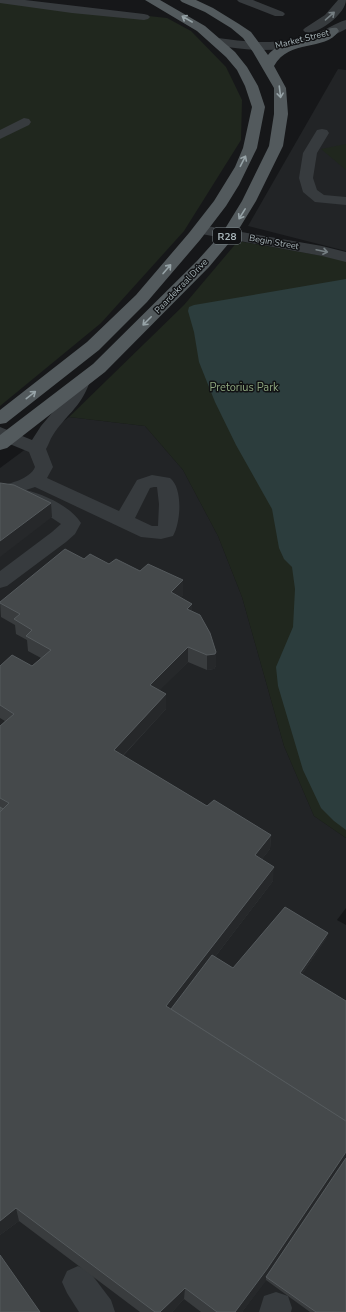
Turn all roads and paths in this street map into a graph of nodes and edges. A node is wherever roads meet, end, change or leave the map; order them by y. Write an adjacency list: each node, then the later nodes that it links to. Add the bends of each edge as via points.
1 (0, 0): 8 (street)
2 (151, 0): 12 (main road, Paardekraal Drive / R28, one-way to 2, via 191,21)
3 (186, 0): 6 (main road, Paardekraal Drive / R28)
4 (243, 0): 7 (street)
5 (344, 0): 11 (street, Market Street, one-way to 5, via 302,33 317,26 338,10)
6 (209, 10): 11 (main road, via 226,16 255,35); 13 (main road, Paardekraal Drive / R28, via 247,35)
7 (279, 14)
8 (144, 17)
9 (346, 24): 10 (street, Market Street)
10 (333, 31): 13 (street, Market Street, via 281,45); 15 (main road, via 321,38 279,50)
11 (277, 38): 13 (street, Market Street)
12 (218, 42): 13 (street, Market Street); 14 (main road, Paardekraal Drive / R28)
13 (256, 46): 14 (street, Market Street, via 244,55); 15 (main road, Paardekraal Drive / R28)
14 (238, 65): 20 (main road, Paardekraal Drive / R28, one-way to 14, via 230,187 252,145 259,106 249,80)
15 (268, 65): 21 (main road, Paardekraal Drive / R28, one-way to 21, via 280,88 281,114 276,146 249,201)
16 (24, 122): 18 (street)
17 (322, 133): 19 (street, via 310,153 306,178 310,192 320,199)
18 (0, 135)
19 (346, 201)
20 (201, 230): 21 (street, Begin Street); 24 (main road, Paardekraal Drive / R28, one-way to 20, via 93,346 141,299)
21 (229, 234): 22 (street, Begin Street, one-way to 22, via 322,250); 23 (main road, Paardekraal Drive / R28, one-way to 23, via 160,308)
22 (346, 257)
23 (80, 384): 25 (main road, Paardekraal Drive / R28); 26 (street, via 69,406 46,431)
24 (0, 419)
25 (3, 438): 26 (street)
26 (37, 449): 27 (street, via 44,465 42,473)
27 (34, 479): 28 (street); 29 (street)
28 (2, 492): 30 (street, via 38,501 68,518 71,523 59,537)
29 (124, 520)
30 (0, 581)
31 (78, 1282): 32 (street)
32 (99, 1312)

